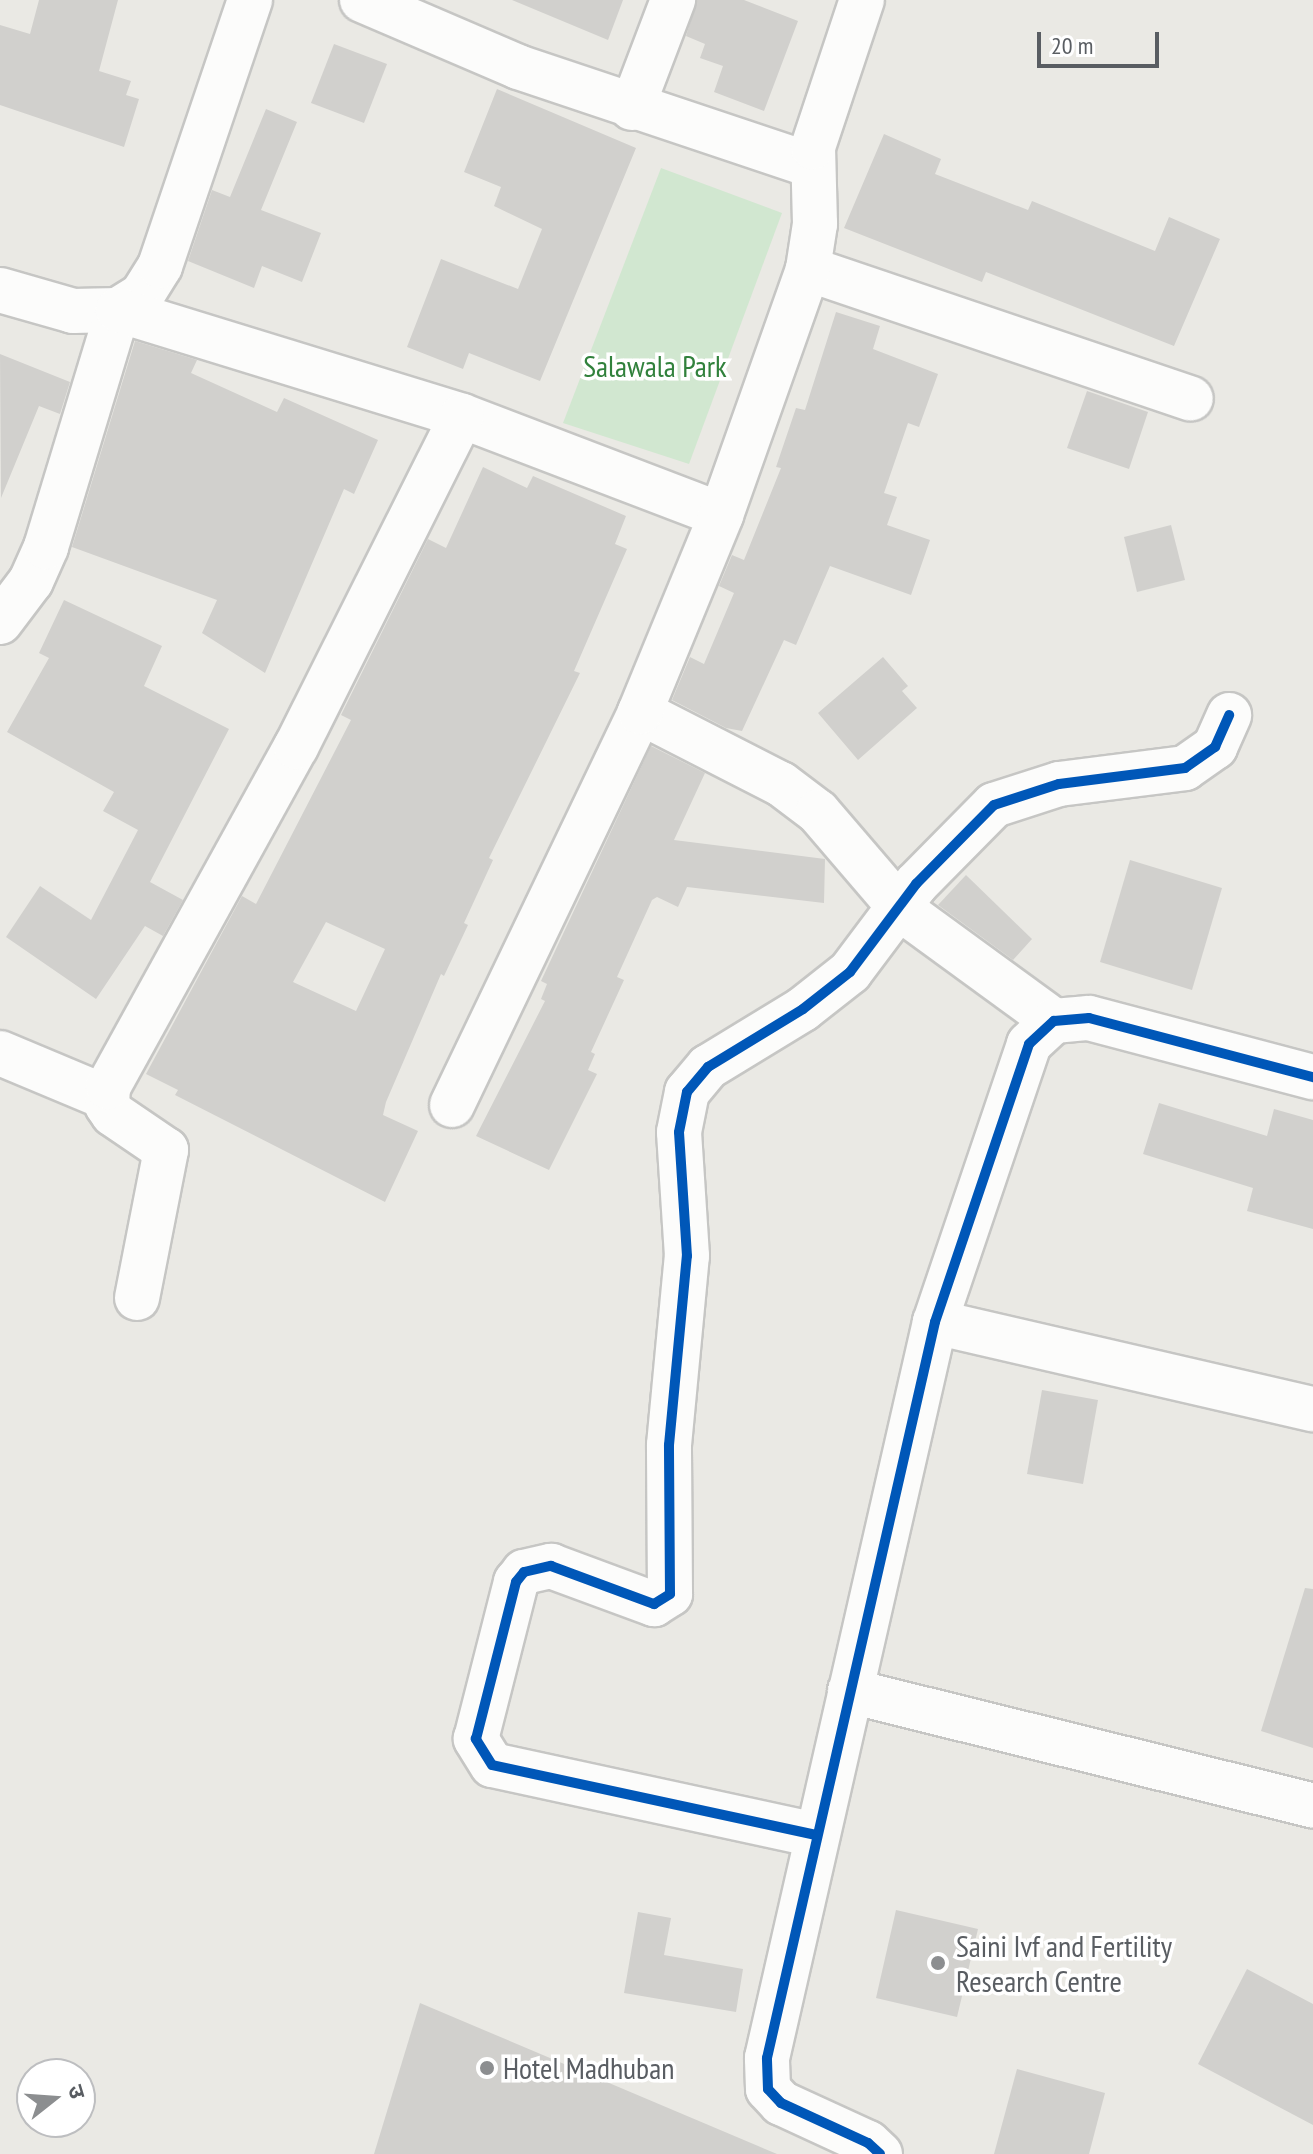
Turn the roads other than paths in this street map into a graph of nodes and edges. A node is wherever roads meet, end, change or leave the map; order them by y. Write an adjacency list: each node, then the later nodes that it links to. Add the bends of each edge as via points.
1 (250, 0): 9 (street, via 160,266 142,295)
2 (362, 0): 5 (street, via 453,42)
3 (673, 0): 5 (street)
4 (862, 0): 6 (street)
5 (632, 108): 6 (street)
6 (811, 165): 7 (street, via 815,224)
7 (808, 269): 10 (street); 12 (street)
8 (0, 290): 9 (street, via 73,311)
9 (118, 310): 11 (street); 13 (street, via 46,547 31,581)
10 (1191, 399)
11 (462, 416): 12 (street); 20 (street, via 296,747)
12 (721, 515): 14 (street)
13 (0, 622)
14 (640, 712): 16 (street, via 781,784 818,812); 21 (street)
15 (1229, 715): 16 (street, via 1215,747 1185,768 1059,784 994,805 916,884)
16 (902, 910): 17 (street); 27 (street, via 850,972 803,1009 708,1067 687,1092 679,1132 687,1256 669,1445 670,1594 654,1604 551,1566 524,1572 516,1582 476,1739 492,1765)
17 (1054, 1021): 19 (street, via 1089,1018); 23 (street, via 1029,1044)
18 (0, 1053): 20 (street)
19 (1313, 1077)
20 (105, 1097): 22 (street, via 113,1114 166,1150)
21 (452, 1105)
22 (137, 1298)
23 (935, 1322): 24 (street); 25 (street)
24 (1313, 1409)
25 (850, 1691): 26 (street); 27 (street)
26 (1313, 1806)
27 (816, 1835): 28 (street, via 767,2058 768,2089 781,2103 868,2143)
28 (880, 2154)

